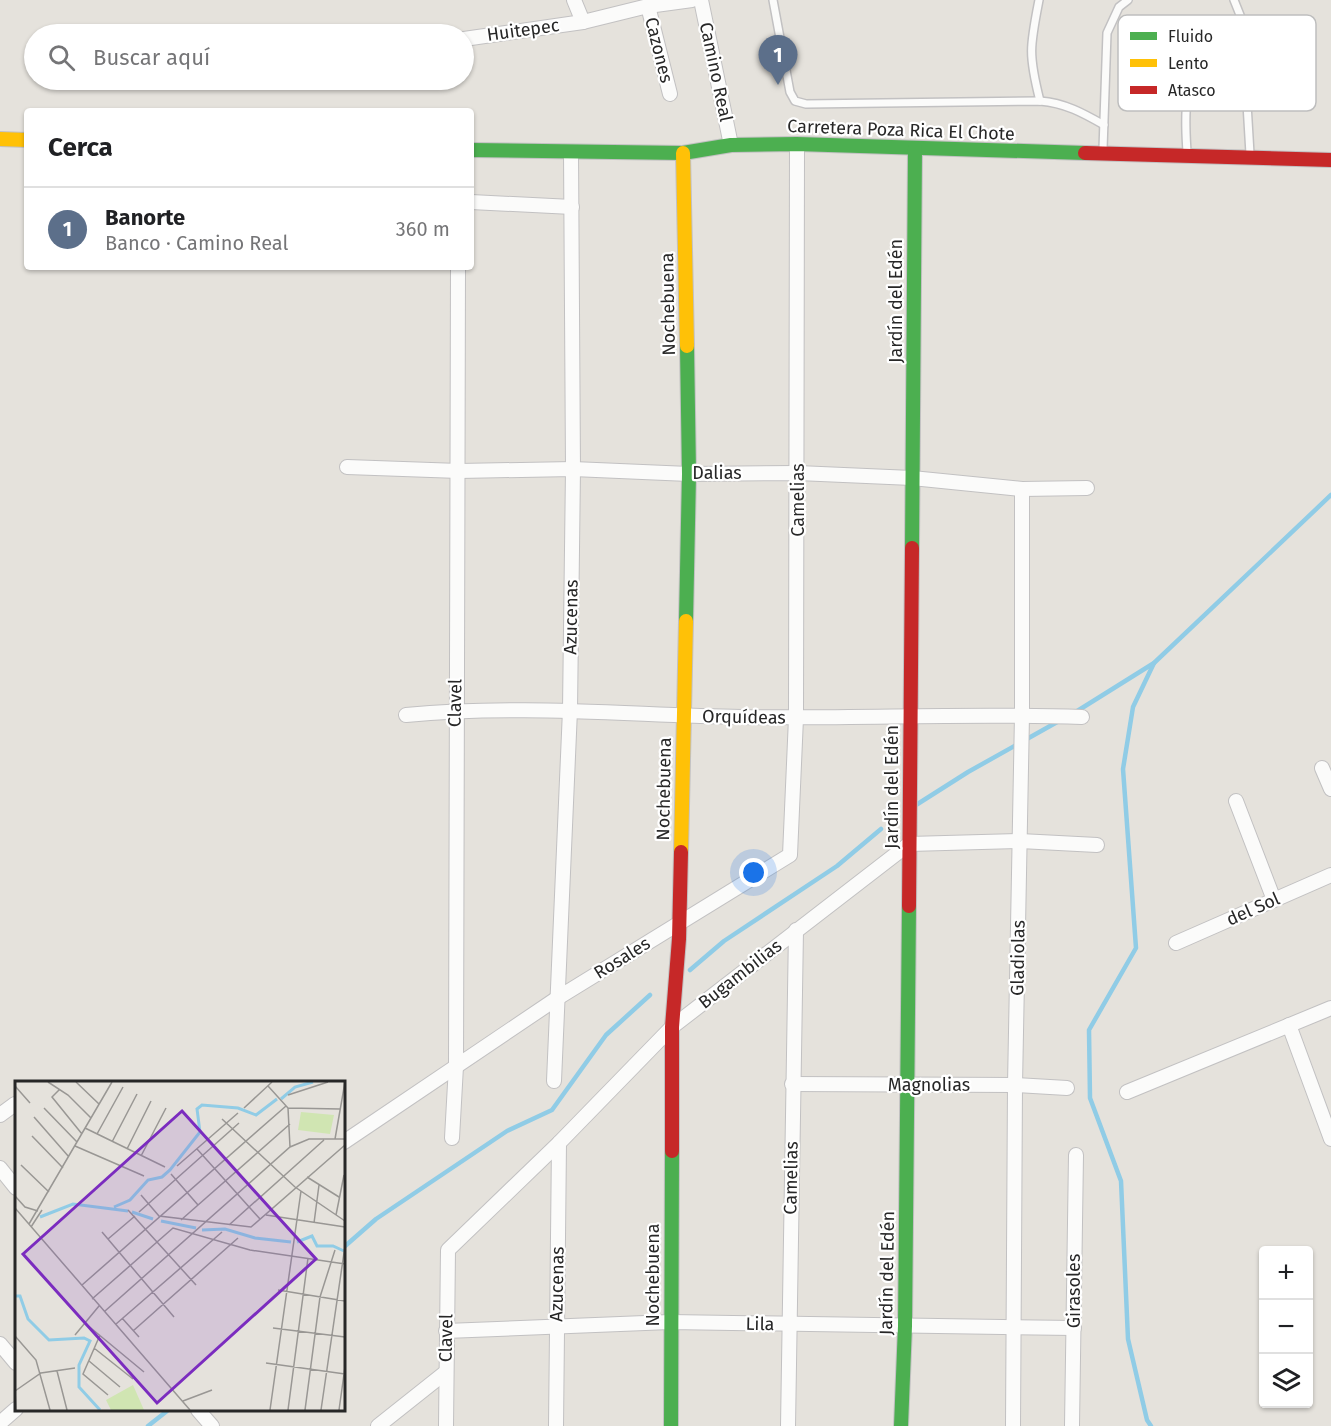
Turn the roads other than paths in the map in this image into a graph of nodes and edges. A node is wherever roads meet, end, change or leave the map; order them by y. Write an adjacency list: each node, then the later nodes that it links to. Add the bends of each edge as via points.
1 (574, 0): 10 (street)
2 (692, 0): 8 (street, Huitepec)
3 (701, 0): 20 (street, Camino Real)
4 (773, 0): 13 (lane, via 795,101)
5 (1039, 0): 13 (lane, via 1030,65)
6 (1128, 0): 16 (lane, via 1119,7 1107,33)
7 (1234, 0): 9 (lane)
8 (648, 6): 10 (street, Huitepec); 12 (street, Cazones)
9 (1240, 15)
10 (583, 22): 11 (street, Huitepec)
11 (474, 38)
12 (670, 94)
13 (1040, 101): 16 (lane, via 1077,109)
14 (1186, 111): 26 (lane)
15 (1247, 111): 27 (lane)
16 (1104, 125): 25 (lane)
17 (0, 140): 18 (street)
18 (24, 140)
19 (797, 144): 20 (street, Carretera Poza Rica El Chote); 21 (street, Carretera Poza Rica El Chote); 35 (street, Camelias)
20 (731, 145): 24 (street, Carretera Poza Rica El Chote)
21 (915, 148): 25 (street, Carretera Poza Rica El Chote); 37 (street, Jardín del Edén)
22 (474, 150): 23 (street, Carretera Poza Rica El Chote)
23 (571, 152): 24 (street, Carretera Poza Rica El Chote); 30 (street, Azucenas)
24 (684, 153): 36 (street, Nochebuena)
25 (1103, 154): 26 (street, Carretera Poza Rica El Chote)
26 (1187, 157): 27 (street, Carretera Poza Rica El Chote)
27 (1250, 159): 28 (street, Carretera Poza Rica El Chote)
28 (1331, 160)
29 (474, 202): 30 (street)
30 (572, 207): 33 (street, Azucenas)
31 (458, 270): 34 (street, Clavel)
32 (347, 467): 34 (street, Dalias)
33 (573, 469): 34 (street, Dalias); 36 (street, Dalias); 41 (street, Azucenas)
34 (459, 471): 40 (street, Clavel)
35 (798, 473): 36 (street, Dalias); 37 (street, Dalias); 46 (street, Camelias)
36 (689, 474): 43 (street, Nochebuena)
37 (912, 478): 39 (street, Dalias); 44 (street, Jardín del Edén)
38 (1087, 488): 39 (street, Dalias)
39 (1022, 489): 47 (street, Gladiolas)
40 (455, 710): 41 (street, Orquídeas); 42 (street, Orquídeas); 64 (street, Clavel)
41 (570, 710): 43 (street, Orquídeas); 60 (street, Azucenas)
42 (406, 715)
43 (683, 716): 46 (street, Orquídeas); 57 (street, Nochebuena)
44 (910, 716): 46 (street, Orquídeas); 47 (street, Orquídeas); 52 (street, Jardín del Edén)
45 (1082, 717): 47 (street, Orquídeas)
46 (796, 718): 54 (street, Camelias)
47 (1022, 720): 51 (street, Gladiolas)
48 (1322, 768): 49 (street)
49 (1331, 789)
50 (1236, 801): 56 (street)
51 (1020, 841): 52 (street); 53 (street); 67 (street, Gladiolas)
52 (909, 843): 58 (street, Bugambilias); 68 (street, Jardín del Edén)
53 (1097, 845)
54 (790, 855): 57 (street, Rosales)
55 (1331, 875): 56 (street, del Sol)
56 (1274, 900): 59 (street, del Sol)
57 (680, 921): 60 (street, Rosales); 63 (street, Nochebuena)
58 (796, 930): 63 (street, Bugambilias); 66 (street, Camelias)
59 (1176, 942)
60 (556, 999): 64 (street, Rosales); 65 (street, Azucenas)
61 (1331, 1008): 62 (street)
62 (1289, 1026): 70 (street); 74 (street)
63 (672, 1027): 76 (street, Bugambilias); 81 (street, Nochebuena)
64 (456, 1066): 73 (street, Clavel); 75 (street, Rosales)
65 (554, 1081)
66 (792, 1084): 68 (street, Magnolias); 82 (street, Camelias)
67 (1015, 1085): 68 (street, Magnolias); 69 (street, Magnolias); 85 (street, Gladiolas)
68 (907, 1086): 84 (street, Jardín del Edén)
69 (1067, 1088)
70 (1126, 1092)
71 (15, 1104): 72 (street)
72 (0, 1115)
73 (452, 1138)
74 (1331, 1139)
75 (345, 1141)
76 (559, 1143): 80 (street, Bugambilias); 83 (street, Azucenas)
77 (1076, 1155): 86 (street, Girasoles)
78 (0, 1168): 79 (street)
79 (15, 1187)
80 (448, 1250): 87 (street, Clavel)
81 (670, 1322): 82 (street, Lila); 83 (street, Lila); 98 (street, Nochebuena)
82 (789, 1324): 84 (street, Lila); 99 (street, Camelias)
83 (557, 1326): 87 (street, Lila); 97 (street, Azucenas)
84 (905, 1326): 85 (street, Lila); 100 (street, Jardín del Edén)
85 (1014, 1327): 86 (street, Lila); 101 (street, Gladiolas)
86 (1074, 1328): 102 (street, Girasoles)
87 (446, 1331): 90 (street, Clavel)
88 (0, 1344): 89 (street)
89 (15, 1362)
90 (446, 1372): 95 (street); 96 (street, Clavel)
91 (15, 1410): 93 (street)
92 (199, 1411): 94 (street)
93 (0, 1423)
94 (212, 1426)
95 (378, 1426)
96 (446, 1426)
97 (556, 1426)
98 (671, 1426)
99 (788, 1426)
100 (901, 1426)
101 (1013, 1426)
102 (1072, 1426)

